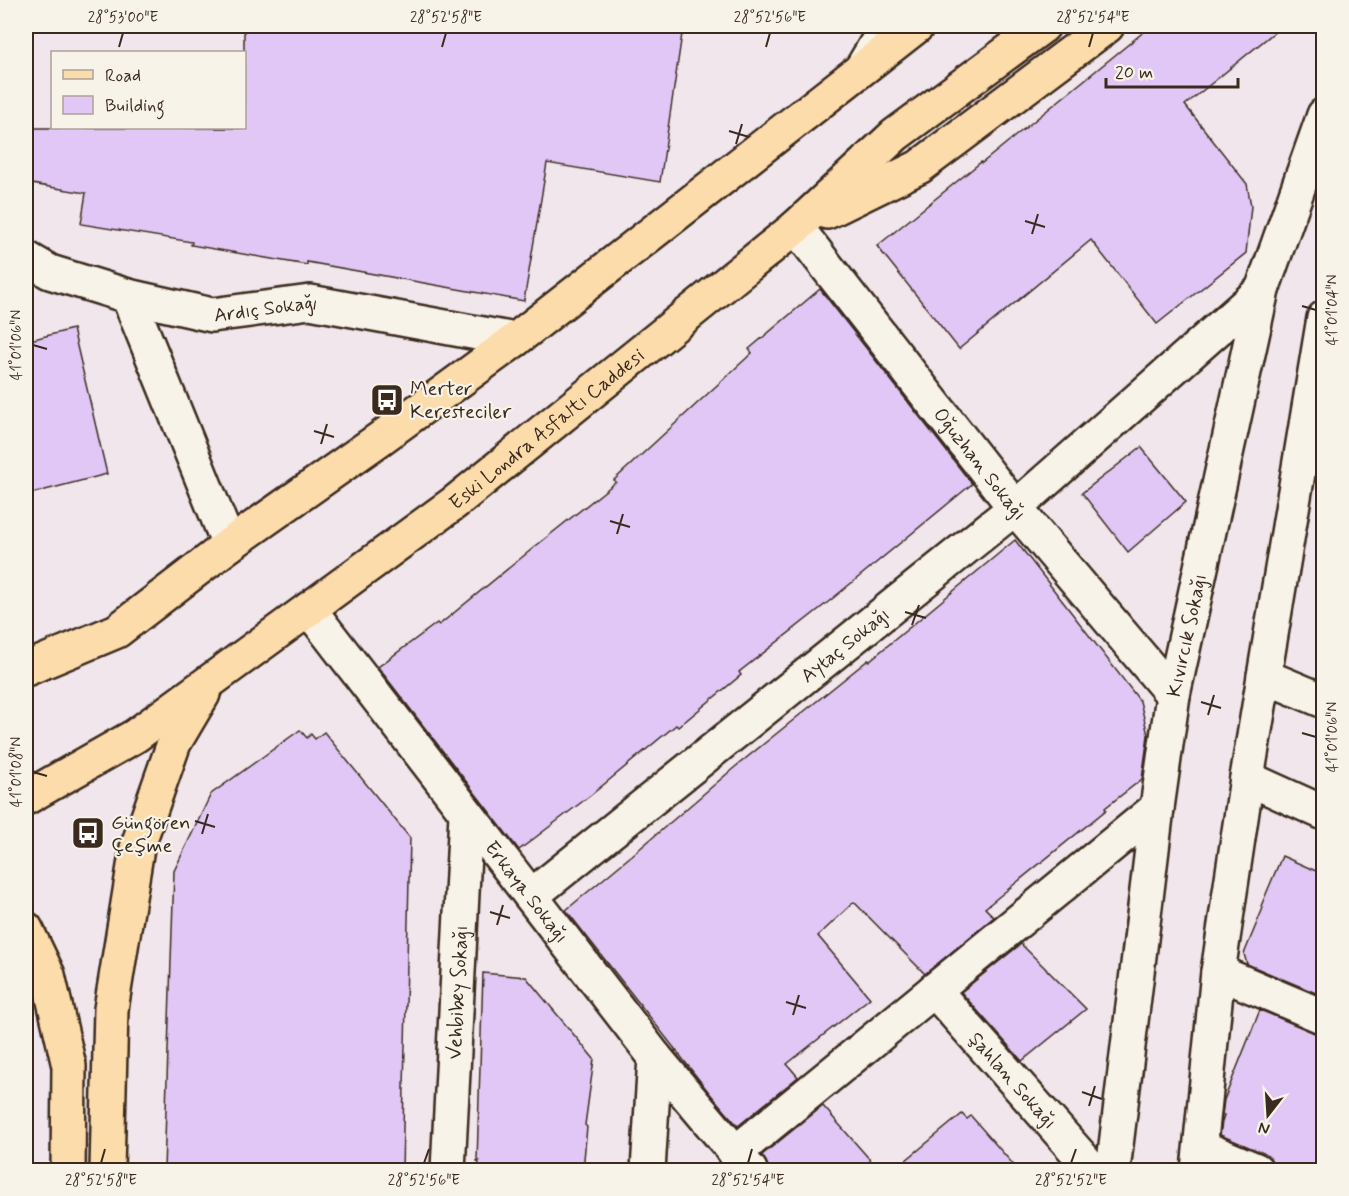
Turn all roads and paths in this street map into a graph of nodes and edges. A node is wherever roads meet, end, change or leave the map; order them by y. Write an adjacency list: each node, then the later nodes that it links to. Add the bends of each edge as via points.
1 (887, 26): 5 (street)
2 (917, 26): 5 (main road)
3 (1042, 26): 7 (main road, Eski Londra Asfaltı Caddesi, via 895,135)
4 (1107, 26): 7 (main road, via 920,167)
5 (862, 68): 12 (main road)
6 (1323, 115): 9 (street, Kıvırcık Sokağı)
7 (796, 227): 13 (street, Oğuzhan Sokağı); 15 (main road, Eski Londra Asfaltı Caddesi, via 454,503)
8 (26, 258): 10 (street, Ardıç Sokağı, via 50,272)
9 (1262, 290): 13 (street, Aytaç Sokağı); 19 (street, Kıvırcık Sokağı)
10 (128, 296): 12 (street, Ardıç Sokağı, via 212,315 310,302); 14 (street)
11 (1323, 318): 17 (street)
12 (515, 340): 14 (main road)
13 (1015, 508): 19 (street, Oğuzhan Sokağı); 26 (street, Aytaç Sokağı)
14 (229, 545): 16 (main road, via 117,632)
15 (309, 609): 18 (main road, Eski Londra Asfaltı Caddesi); 25 (street, Erkaya Sokağı)
16 (26, 669)
17 (1264, 676): 20 (street); 21 (street)
18 (210, 681): 22 (main road, Eski Londra Asfaltı Caddesi, via 135,736); 35 (main road, via 174,743 137,848 111,1009)
19 (1173, 695): 23 (street, Kıvırcık Sokağı)
20 (1323, 700)
21 (1247, 778): 24 (street); 28 (street)
22 (26, 798)
23 (1157, 808): 29 (street); 39 (street, Kıvırcık Sokağı)
24 (1323, 813)
25 (466, 814): 26 (street, Erkaya Sokağı); 36 (street, Vehbibey Sokağı)
26 (531, 896): 31 (street, Erkaya Sokağı)
27 (26, 929): 34 (main road, via 48,975 69,1066)
28 (1218, 972): 30 (street); 32 (street)
29 (934, 990): 33 (street); 38 (street, Şahlan Sokağı)
30 (1323, 1017)
31 (655, 1057): 33 (street, Erkaya Sokağı); 37 (street)
32 (1200, 1159): 40 (street)
33 (743, 1162)
34 (68, 1170)
35 (107, 1170)
36 (448, 1170)
37 (648, 1170)
38 (1093, 1170)
39 (1113, 1170)
40 (1256, 1170)

